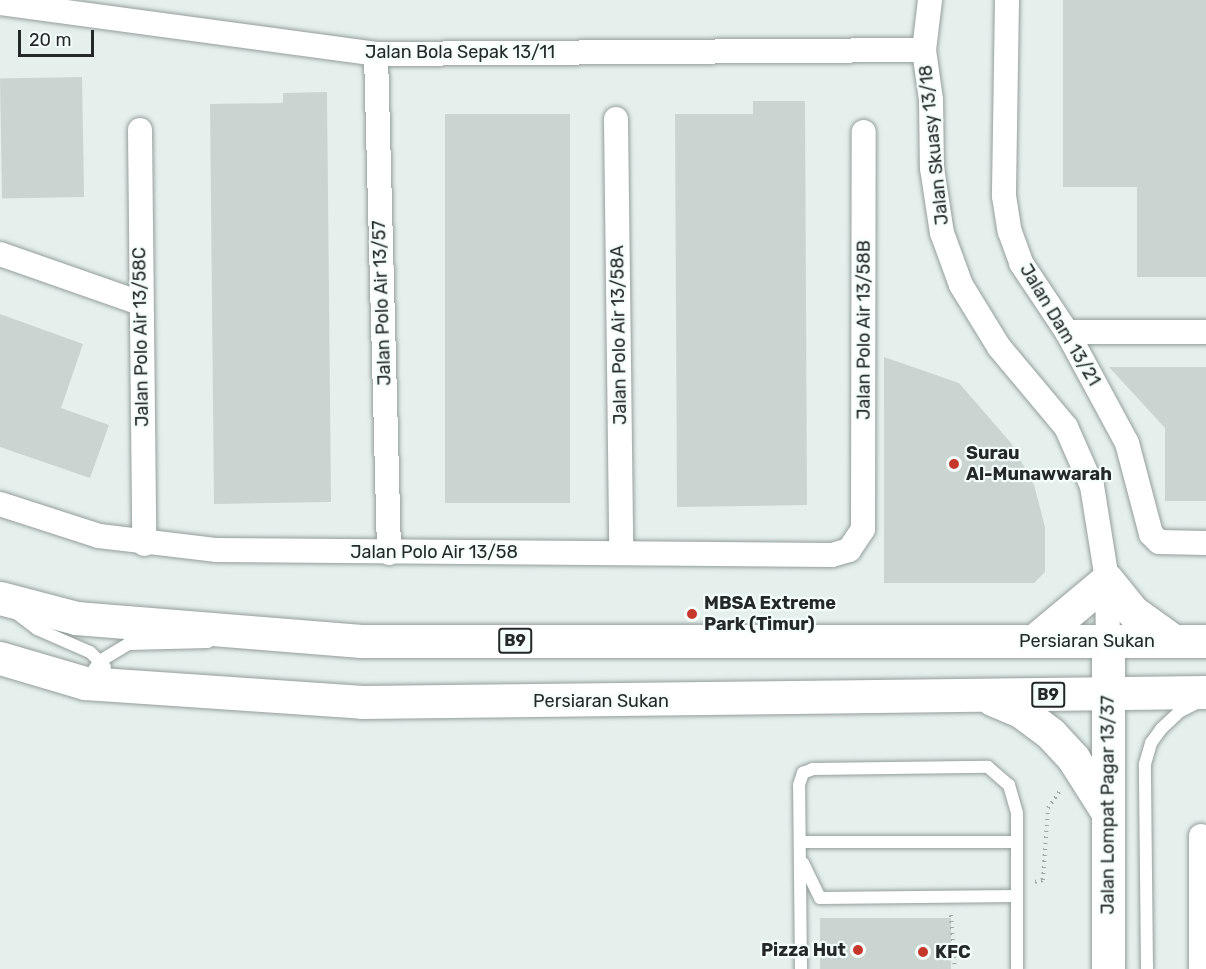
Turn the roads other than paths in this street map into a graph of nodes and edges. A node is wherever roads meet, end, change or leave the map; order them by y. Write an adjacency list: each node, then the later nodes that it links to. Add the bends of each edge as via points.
1 (930, 0): 5 (street, Jalan Skuasy 13/18)
2 (1007, 0): 12 (street, Jalan Dam 13/21, via 1004,196 1010,232 1022,263)
3 (0, 3): 4 (street, Jalan Bola Sepak 13/11)
4 (121, 10): 6 (street, Jalan Bola Sepak 13/11)
5 (924, 50): 6 (street, Jalan Bola Sepak 13/11); 20 (street, Jalan Skuasy 13/18, via 931,100 932,168 942,233 961,285 999,347 1066,427 1092,486)
6 (376, 54): 19 (street, Jalan Polo Air 13/57)
7 (616, 119): 18 (street, Jalan Polo Air 13/58A)
8 (140, 130): 11 (street, Jalan Polo Air 13/58C)
9 (864, 132): 15 (street, Jalan Polo Air 13/58B)
10 (0, 254): 11 (street)
11 (140, 303): 17 (street, Jalan Polo Air 13/58C)
12 (1067, 332): 13 (street); 16 (street, Jalan Dam 13/21, via 1127,443 1151,534 1159,542)
13 (1206, 332)
14 (0, 504): 17 (street, Jalan Polo Air 13/58, via 99,536)
15 (863, 529): 18 (street, Jalan Polo Air 13/58, via 849,550 832,555)
16 (1206, 543)
17 (144, 544): 19 (street, Jalan Polo Air 13/58, via 217,550)
18 (621, 552): 19 (street, Jalan Polo Air 13/58)
19 (389, 553)
20 (1107, 580): 23 (main road, via 1133,612); 24 (main road); 25 (street, Jalan Skuasy 13/18)
21 (1, 599): 22 (main road, Persiaran Sukan / B9, via 76,618); 28 (lane, via 37,630 74,642)
22 (250, 632): 24 (main road, Persiaran Sukan / B9, via 361,641); 28 (lane, via 185,645 128,644)
23 (1172, 640): 25 (main road, Persiaran Sukan / B9); 26 (main road, Persiaran Sukan / B9)
24 (1034, 641): 25 (main road, Persiaran Sukan / B9)
25 (1108, 641): 30 (main road, Jalan Lompat Pagar 13/37)
26 (1206, 641)
27 (0, 658): 28 (main road, Persiaran Sukan / B9)
28 (101, 677): 31 (main road, Persiaran Sukan / B9, via 362,702)
29 (1206, 692): 30 (main road, Persiaran Sukan / B9)
30 (1108, 693): 31 (main road, Persiaran Sukan / B9); 33 (main road, Jalan Lompat Pagar 13/37)
31 (988, 697): 33 (main road, via 1022,712 1051,735 1073,758)
32 (1206, 699): 42 (lane, via 1179,712 1161,729 1151,743 1145,764)
33 (1108, 813): 41 (main road, Jalan Lompat Pagar 13/37)
34 (1201, 836): 43 (street)
35 (801, 842): 36 (lane); 36 (lane, via 799,785 803,773 813,769 988,766 1009,785 1017,813); 37 (lane)
36 (1017, 842): 38 (lane)
37 (801, 859): 38 (lane, via 820,898 947,897); 39 (lane)
38 (1017, 891): 40 (lane)
39 (801, 969)
40 (1017, 969)
41 (1108, 969)
42 (1147, 969)
43 (1201, 969)

